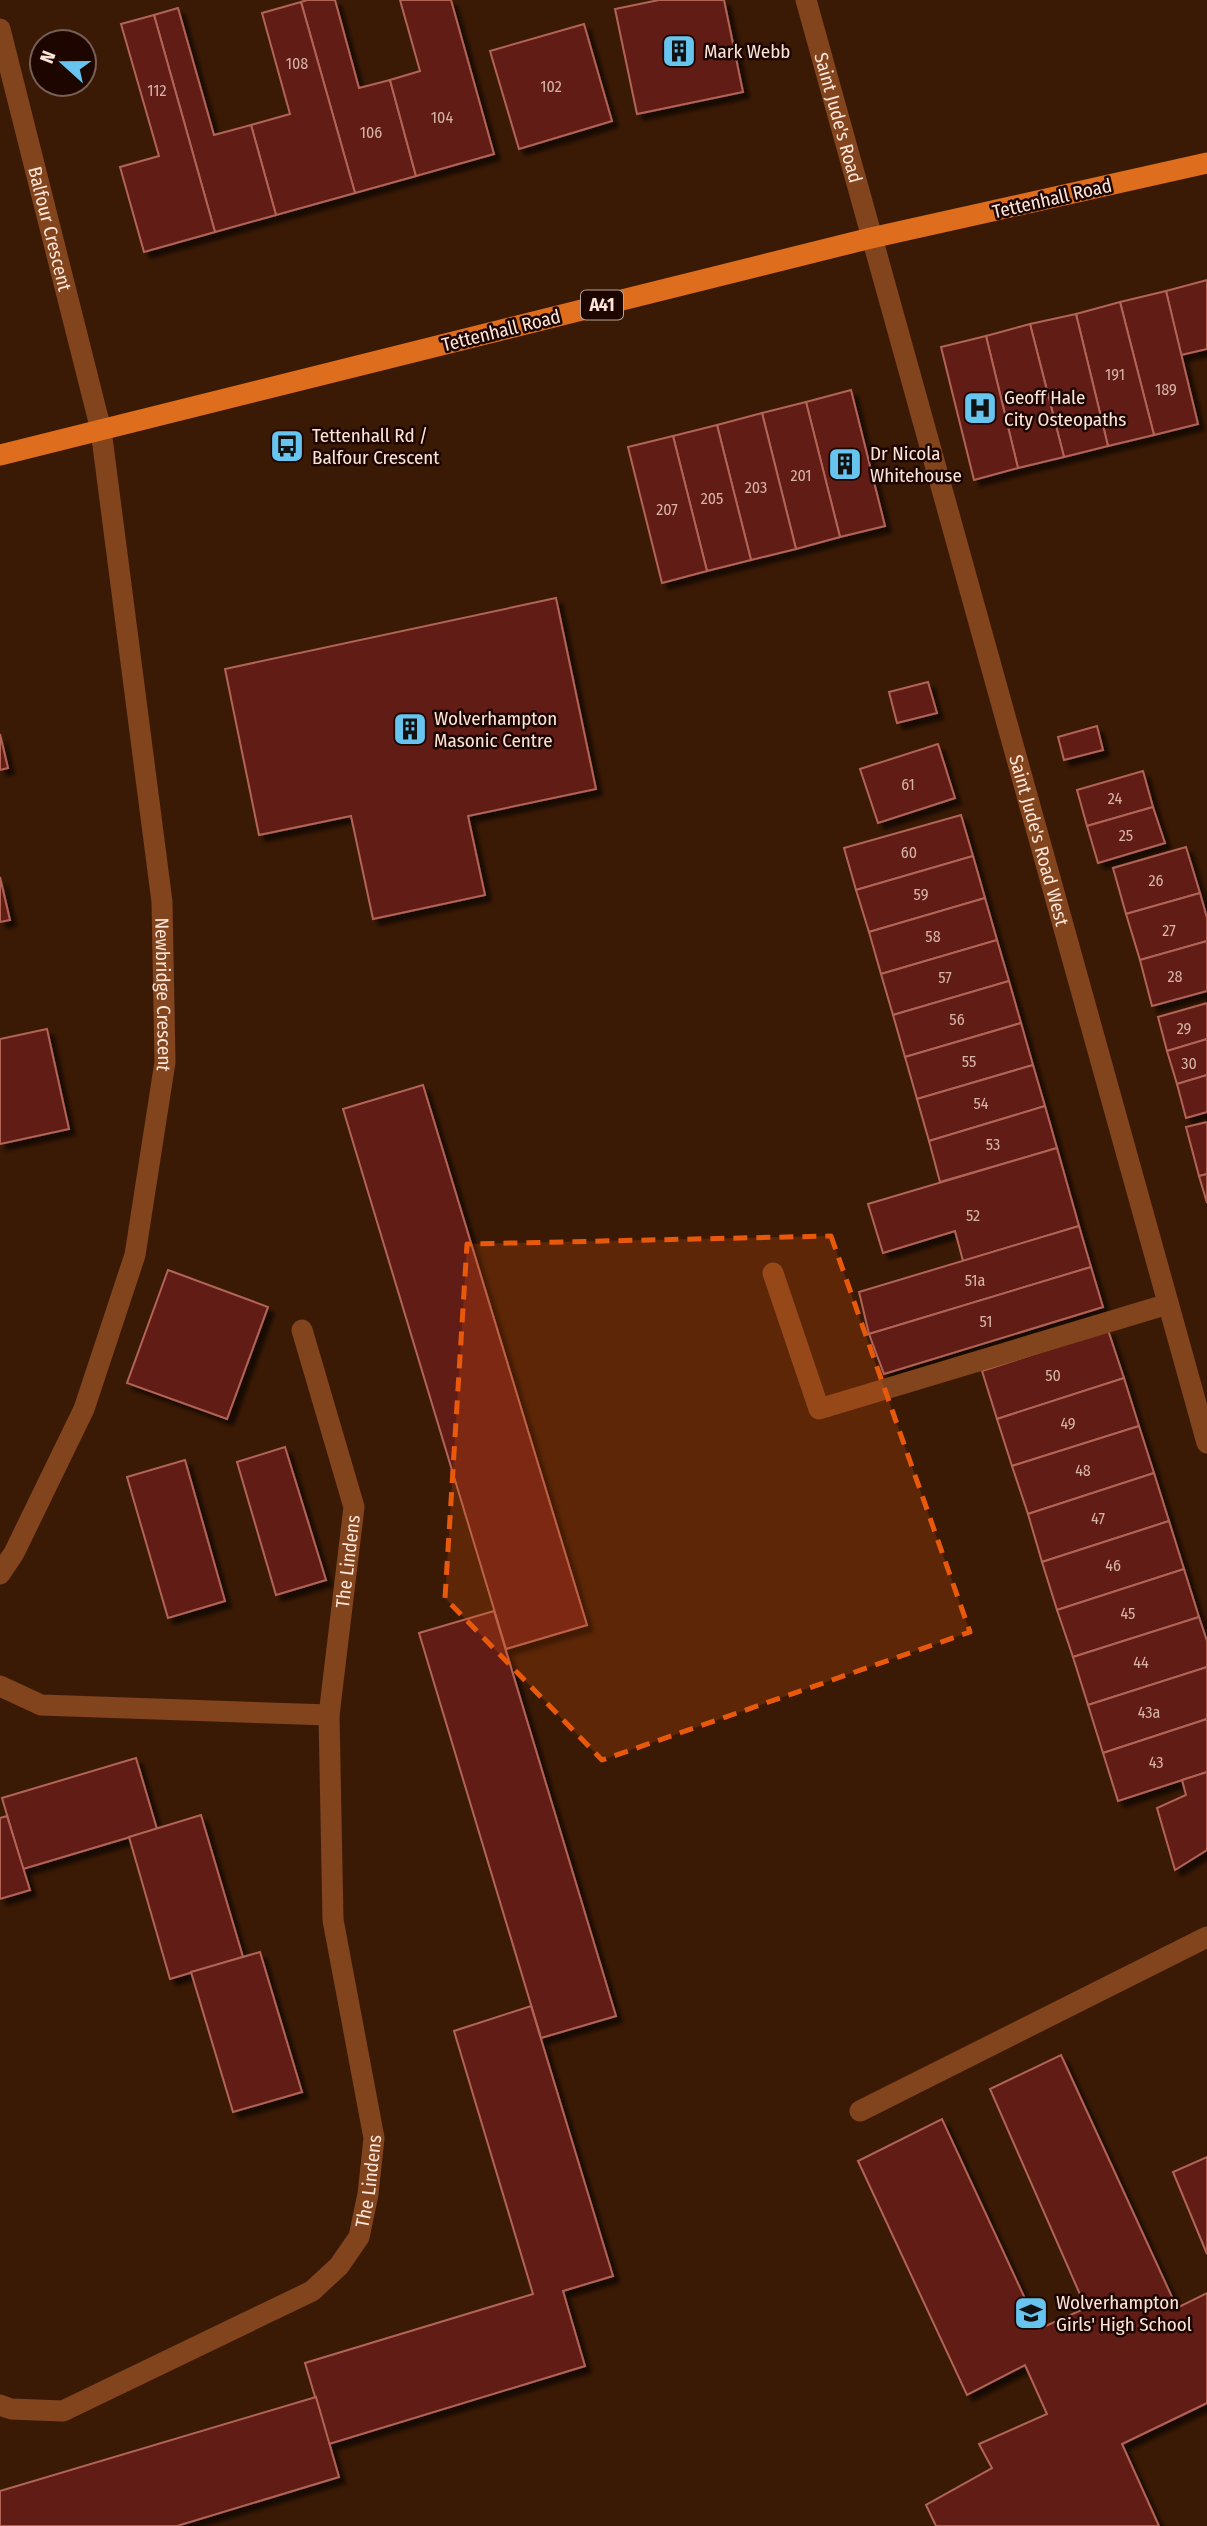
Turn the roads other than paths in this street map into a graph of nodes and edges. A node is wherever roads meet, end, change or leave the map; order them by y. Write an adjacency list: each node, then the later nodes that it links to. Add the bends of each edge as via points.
1 (806, 0): 5 (street, Saint Jude's Road)
2 (0, 29): 3 (street, Balfour Crescent)
3 (3, 57): 6 (street, Balfour Crescent)
4 (1207, 163): 5 (highway, Tettenhall Road / A41)
5 (871, 238): 6 (highway, Tettenhall Road / A41); 9 (street, Saint Jude's Road West)
6 (100, 430): 7 (highway, Tettenhall Road / A41); 12 (street, Newbridge Crescent, via 162,902 165,1062 135,1255 84,1409)
7 (0, 455)
8 (773, 1273): 9 (street, via 819,1409)
9 (1168, 1304): 11 (street, Saint Jude's Road West)
10 (302, 1330): 14 (street, The Lindens, via 354,1507)
11 (1207, 1443)
12 (0, 1574)
13 (0, 1686): 14 (street, via 41,1705)
14 (329, 1715): 17 (street, The Lindens, via 332,1920 374,2138 359,2237 339,2266 312,2291 63,2410)
15 (1207, 1937): 16 (street)
16 (860, 2111)
17 (0, 2405)

